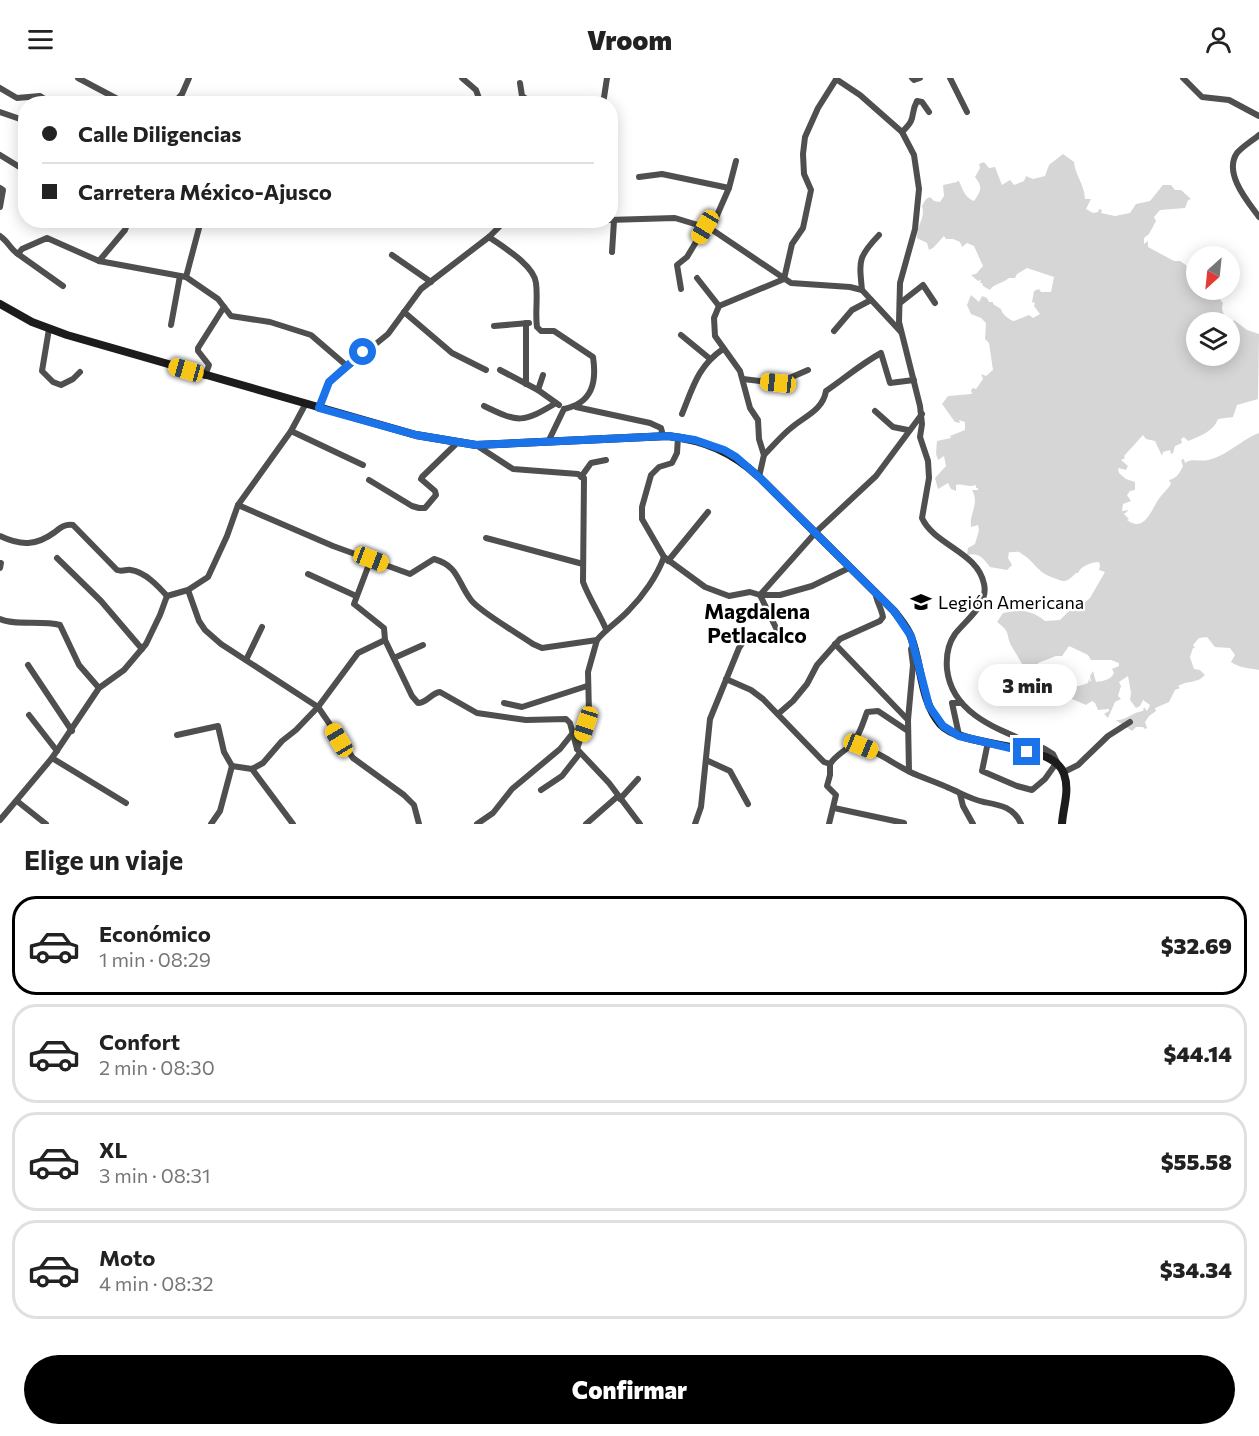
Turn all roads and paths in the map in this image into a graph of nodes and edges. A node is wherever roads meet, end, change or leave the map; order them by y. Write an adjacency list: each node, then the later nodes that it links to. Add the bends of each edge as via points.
1 (78, 78): 12 (street)
2 (189, 78): 13 (street)
3 (462, 78): 14 (street)
4 (607, 78): 16 (street)
5 (912, 78): 6 (street)
6 (920, 78)
7 (950, 78): 18 (street)
8 (1183, 78): 21 (street, via 1203,97 1229,100)
9 (837, 79): 23 (street); 48 (street, via 805,136 804,174 811,190 803,228 792,244)
10 (520, 83): 15 (street)
11 (0, 88): 17 (street)
12 (112, 96)
13 (180, 96)
14 (478, 96)
15 (522, 96)
16 (604, 96)
17 (18, 98)
18 (967, 111)
19 (0, 112): 22 (street)
20 (929, 112): 23 (street, via 917,101 913,121)
21 (1259, 116)
22 (18, 118)
23 (902, 132): 54 (street, via 914,154 918,189 915,229 900,283)
24 (1259, 135): 32 (street, via 1239,151 1234,166 1239,188)
25 (0, 155): 27 (street)
26 (736, 161): 30 (street)
27 (18, 166)
28 (639, 177): 30 (street, via 662,174)
29 (0, 188): 31 (street, via 4,194)
30 (729, 188): 38 (street)
31 (0, 207)
32 (1259, 217)
33 (618, 220): 38 (street, via 665,217)
34 (126, 228): 45 (street)
35 (199, 228): 46 (street)
36 (498, 228): 41 (street)
37 (611, 228): 42 (street)
38 (708, 228): 48 (street); 51 (street, via 677,265)
39 (879, 235): 52 (street, via 861,258)
40 (0, 236): 43 (street)
41 (489, 237): 49 (street); 60 (street, via 530,270 536,282)
42 (612, 252)
43 (18, 254): 45 (street, via 47,238); 50 (street)
44 (392, 255): 49 (street)
45 (99, 261): 46 (street)
46 (183, 277): 58 (street); 62 (street)
47 (697, 279): 57 (street)
48 (784, 279): 52 (street, via 801,285); 57 (street)
49 (431, 282): 59 (street)
50 (63, 286)
51 (681, 289)
52 (862, 290): 53 (street)
53 (871, 300): 65 (street, via 852,310); 66 (street)
54 (900, 303): 55 (street, via 923,285); 66 (street)
55 (935, 303)
56 (0, 304): 64 (main road)
57 (719, 306): 68 (street, via 714,327)
58 (224, 307): 70 (street, via 236,318 270,322 311,335); 76 (street, via 198,348 209,364)
59 (404, 312): 70 (street, via 388,334); 71 (street, via 452,353)
60 (536, 322): 61 (street); 84 (street, via 541,331 554,331 593,357 591,387 583,402)
61 (526, 323): 63 (street); 79 (street)
62 (171, 325)
63 (494, 326)
64 (49, 329): 74 (street, via 42,371 61,385); 76 (main road)
65 (834, 331)
66 (901, 332): 78 (street)
67 (681, 335): 69 (street)
68 (723, 349): 69 (street); 77 (street)
69 (710, 358): 88 (street, via 699,372)
70 (347, 366): 85 (street, via 329,382)
71 (486, 370)
72 (500, 370): 79 (street)
73 (808, 370): 77 (street, via 778,383)
74 (80, 372)
75 (543, 375): 80 (street)
76 (205, 376): 82 (main road)
77 (743, 379): 97 (street, via 750,408 758,420)
78 (914, 380): 89 (street); 97 (street, via 890,383 881,353 826,391 824,402)
79 (526, 384): 80 (street)
80 (538, 390): 81 (street)
81 (556, 403): 83 (street, via 527,418 509,418); 86 (street)
82 (305, 405): 85 (main road); 91 (street)
83 (484, 406)
84 (575, 406): 86 (street); 92 (street, via 650,423 661,429)
85 (319, 408): 95 (main road, via 416,435)
86 (564, 409): 94 (street)
87 (875, 411): 90 (street, via 893,427)
88 (682, 414)
89 (922, 414): 90 (street); 132 (street, via 920,437 929,478 922,518 929,529 974,565 985,592 948,649)
90 (908, 430): 105 (street, via 876,476)
91 (291, 431): 99 (street); 103 (street)
92 (663, 436): 93 (main road); 94 (main road)
93 (678, 437): 101 (main road, via 724,450); 110 (street, via 672,463 651,475 642,507 645,527)
94 (549, 441): 96 (main road)
95 (458, 442): 96 (main road); 102 (street, via 421,479 436,495 425,508 412,506)
96 (476, 445): 100 (street, via 513,469)
97 (764, 455): 101 (street)
98 (606, 460): 100 (street, via 591,463)
99 (363, 465)
100 (582, 477): 111 (street)
101 (759, 477): 105 (main road)
102 (369, 480)
103 (238, 505): 109 (street); 114 (street, via 208,577)
104 (708, 512): 110 (street)
105 (816, 532): 112 (main road); 118 (street)
106 (0, 536): 116 (street, via 28,544 72,525 117,570 139,573)
107 (486, 538): 111 (street)
108 (57, 558): 127 (street)
109 (371, 559): 117 (street); 123 (street, via 410,574 434,559 441,561 455,572 472,602 538,647)
110 (666, 559): 118 (street, via 716,592 729,596 750,592); 121 (street, via 630,609)
111 (584, 564): 121 (street, via 589,597)
112 (849, 568): 115 (main road); 118 (street, via 802,589)
113 (308, 574): 117 (street)
114 (188, 590): 116 (street); 129 (street, via 205,630)
115 (875, 591): 124 (street, via 883,617 880,621); 125 (main road, via 907,629)
116 (167, 596): 127 (street)
117 (356, 596): 122 (street, via 354,604 384,628)
118 (760, 596): 131 (street, via 777,630 765,640 743,642)
119 (0, 619): 134 (street, via 60,625 79,665)
120 (262, 627): 129 (street)
121 (606, 629): 123 (street)
122 (386, 640): 128 (street); 138 (street, via 358,653)
123 (597, 640): 133 (street)
124 (835, 644): 139 (street, via 807,684); 141 (street)
125 (913, 644): 141 (street); 147 (main road, via 929,706 943,726)
126 (423, 645): 128 (street)
127 (142, 649): 134 (street, via 124,670)
128 (394, 658): 145 (street, via 418,703 442,692 477,713 526,720 566,718)
129 (246, 660): 138 (street)
130 (28, 665): 143 (street)
131 (726, 679): 139 (street, via 751,690); 153 (street, via 710,718)
132 (950, 685): 136 (street); 137 (street)
133 (587, 686): 135 (street, via 522,706); 151 (street, via 589,713)
134 (99, 688): 143 (street)
135 (504, 703)
136 (952, 703): 137 (street); 147 (street)
137 (961, 703): 154 (street, via 975,717 1045,749)
138 (318, 707): 157 (street, via 263,763); 175 (street, via 353,758 414,805)
139 (778, 714): 155 (street, via 824,762)
140 (29, 715): 150 (street)
141 (908, 720): 144 (street)
142 (1130, 722): 159 (street)
143 (72, 731): 150 (street)
144 (908, 731): 149 (street, via 878,711 867,712); 158 (street)
145 (572, 734): 151 (street); 176 (street, via 512,789 493,813)
146 (177, 735): 156 (street, via 218,726)
147 (959, 736): 148 (main road)
148 (988, 742): 154 (main road); 154 (street, via 982,771 1017,786 1032,790)
149 (851, 745): 155 (street); 158 (street, via 884,756)
150 (57, 751): 152 (street)
151 (579, 751): 161 (street, via 562,776); 163 (street)
152 (52, 758): 164 (street); 165 (street)
153 (706, 760): 166 (street, via 730,771); 179 (street, via 701,807)
154 (1057, 762): 159 (main road)
155 (831, 764): 168 (street, via 827,786 836,795)
156 (232, 766): 157 (street); 173 (street, via 220,811)
157 (252, 769): 174 (street)
158 (909, 771): 162 (street)
159 (1064, 772): 183 (main road, via 1067,789)
160 (638, 779): 163 (street)
161 (542, 790)
162 (960, 795): 181 (street); 182 (street, via 1006,807 1015,812)
163 (619, 798): 177 (street); 178 (street)
164 (17, 801): 169 (street); 172 (street)
165 (126, 803)
166 (748, 804)
167 (0, 807): 169 (street)
168 (834, 808): 171 (street); 180 (street)
169 (7, 811): 170 (street)
170 (0, 820)
171 (904, 823)
172 (46, 824)
173 (211, 824)
174 (293, 824)
175 (419, 824)
176 (477, 824)
177 (586, 824)
178 (640, 824)
179 (695, 824)
180 (829, 824)
181 (973, 824)
182 (1021, 824)
183 (1062, 824)

